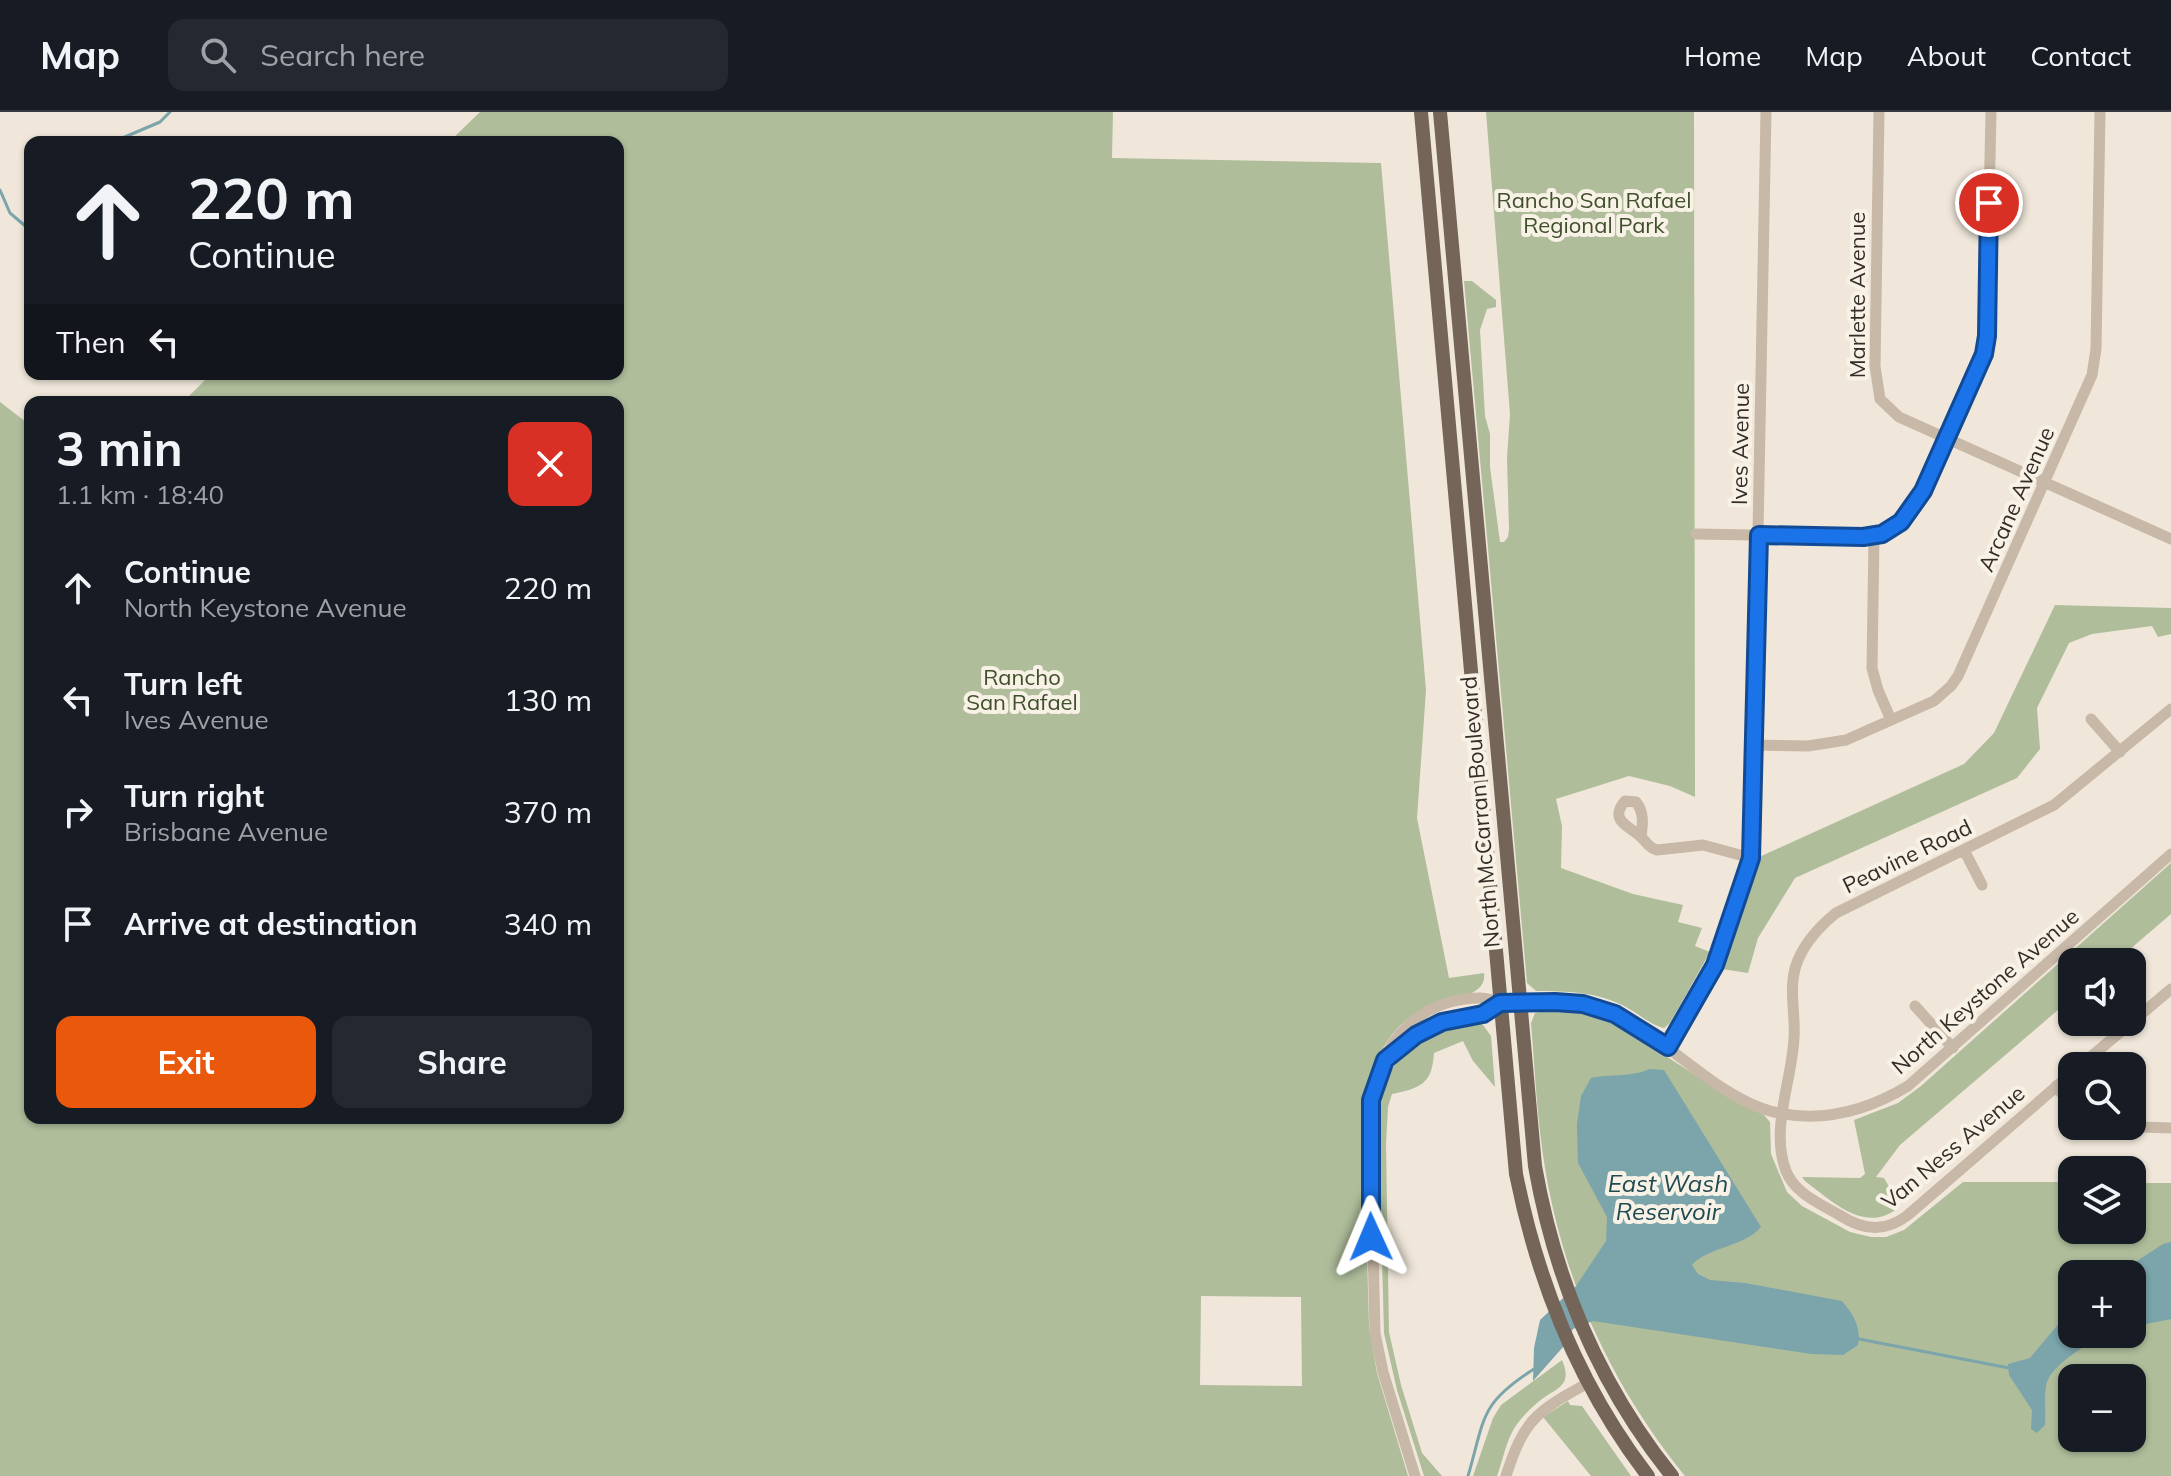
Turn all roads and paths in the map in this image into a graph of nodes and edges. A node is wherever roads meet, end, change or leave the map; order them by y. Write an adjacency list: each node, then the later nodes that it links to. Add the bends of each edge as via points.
1 (1421, 112): 8 (main road, North McCarran Boulevard)
2 (1440, 112): 7 (main road, North McCarran Boulevard)
3 (1766, 112): 12 (street, Ives Avenue)
4 (1879, 112): 9 (street, Marlette Avenue, via 1877,390 1893,413)
5 (1991, 112): 9 (street, via 1986,345)
6 (2100, 112): 10 (street, Arcane Avenue, via 2094,363)
7 (1469, 437): 8 (main road); 26 (main road, North McCarran Boulevard)
8 (1450, 439): 27 (main road, North McCarran Boulevard)
9 (1946, 439): 10 (street, Marlette Avenue); 13 (street, via 1909,514)
10 (2045, 483): 14 (street, Marlette Avenue); 17 (street, Arcane Avenue, via 1958,676 1934,701)
11 (1696, 534): 12 (street)
12 (1759, 535): 13 (street); 18 (street, Ives Avenue)
13 (1874, 536): 17 (street, via 1872,668)
14 (2171, 539)
15 (2171, 709): 19 (street, Peavine Road)
16 (2091, 719): 19 (street)
17 (1891, 720): 18 (street, Arcane Avenue, via 1834,743)
18 (1754, 745): 23 (street, Ives Avenue)
19 (2120, 752): 21 (street, Peavine Road, via 2054,805)
20 (1641, 836): 23 (street, via 1657,850 1713,846)
21 (1964, 850): 24 (street); 37 (street, Peavine Road, via 1836,913 1813,935 1794,973 1794,1040)
22 (2171, 854): 32 (street, North Keystone Avenue)
23 (1751, 858): 31 (street, Ives Avenue, via 1715,965)
24 (1982, 885)
25 (2171, 989): 29 (street)
26 (1519, 1002): 27 (street, North Keystone Avenue); 31 (street, North Keystone Avenue, via 1599,1008); 41 (main road, North McCarran Boulevard, via 1531,1135 1548,1231)
27 (1500, 1003): 34 (street, via 1483,1014 1429,1029); 34 (street, via 1464,999 1422,1013 1400,1030); 40 (main road, North McCarran Boulevard, via 1524,1214)
28 (1915, 1006): 32 (street)
29 (2146, 1010)
30 (2115, 1036): 33 (street)
31 (1668, 1047): 37 (street, North Keystone Avenue, via 1741,1098)
32 (1953, 1048): 37 (street, North Keystone Avenue, via 1908,1086 1875,1105 1830,1116)
33 (2097, 1052)
34 (1385, 1060): 44 (street, via 1374,1086 1370,1117 1373,1313 1383,1372)
35 (2056, 1086): 36 (street); 37 (street, Van Ness Avenue, via 1908,1215 1881,1229 1846,1220 1793,1184 1782,1156)
36 (2058, 1088)
37 (1783, 1114)
38 (2146, 1127): 39 (street)
39 (2171, 1128)
40 (1572, 1352): 41 (main road, via 1588,1370); 42 (main road, North McCarran Boulevard)
41 (1604, 1374): 43 (main road, North McCarran Boulevard)
42 (1588, 1383): 43 (main road, via 1597,1383); 45 (street, via 1532,1419); 46 (main road, North McCarran Boulevard)
43 (1619, 1401): 47 (main road, North McCarran Boulevard)
44 (1415, 1476)
45 (1506, 1476)
46 (1648, 1476)
47 (1672, 1476)

